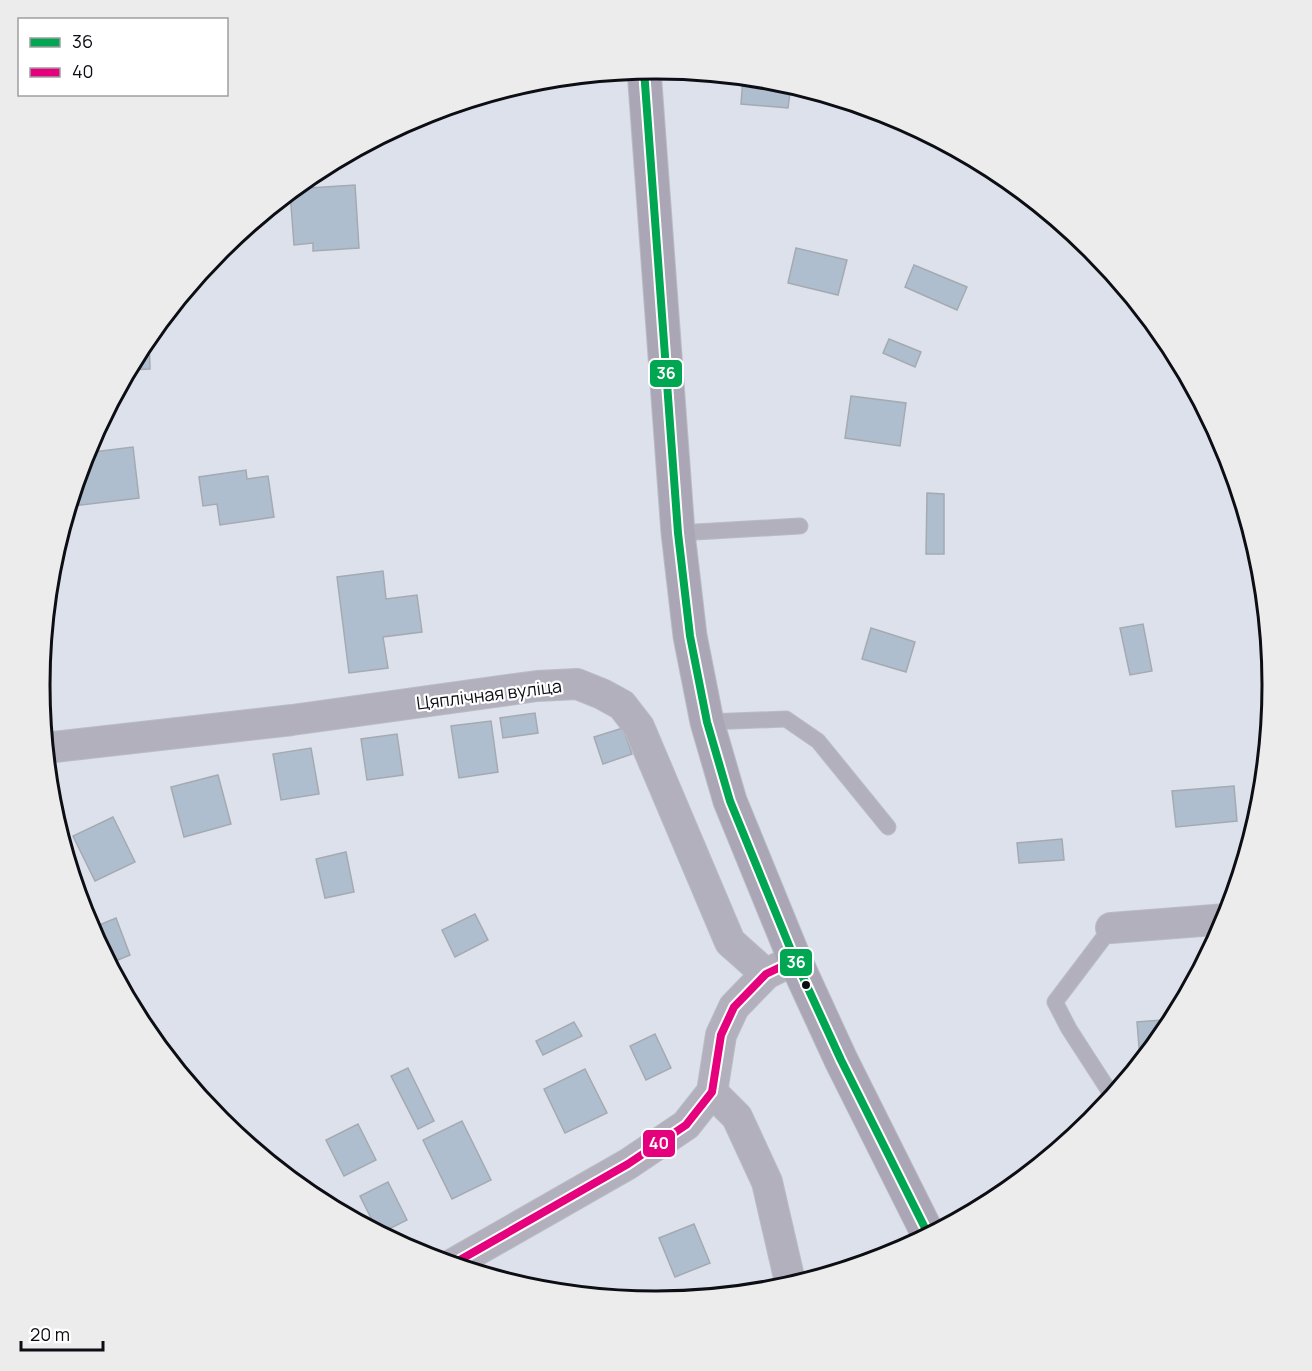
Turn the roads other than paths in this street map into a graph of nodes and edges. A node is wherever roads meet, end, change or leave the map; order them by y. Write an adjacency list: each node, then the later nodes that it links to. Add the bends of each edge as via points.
1 (645, 79): 3 (main road)
2 (800, 526): 3 (lane)
3 (678, 533): 4 (main road, via 690,636)
4 (707, 722): 6 (lane, via 786,719 818,741); 9 (main road, via 730,801)
5 (53, 747): 10 (street, Цяплічная вуліца, via 577,684 622,705 639,727 730,942)
6 (888, 827)
7 (1215, 920): 8 (street)
8 (1111, 928): 11 (lane, via 1055,1002)
9 (795, 960): 10 (street); 13 (main road)
10 (766, 974): 12 (street, via 734,1007 721,1035)
11 (1108, 1089)
12 (712, 1092): 14 (street, via 687,1125 628,1164); 15 (street, via 737,1117 767,1182)
13 (925, 1228)
14 (460, 1260)
15 (789, 1277)

